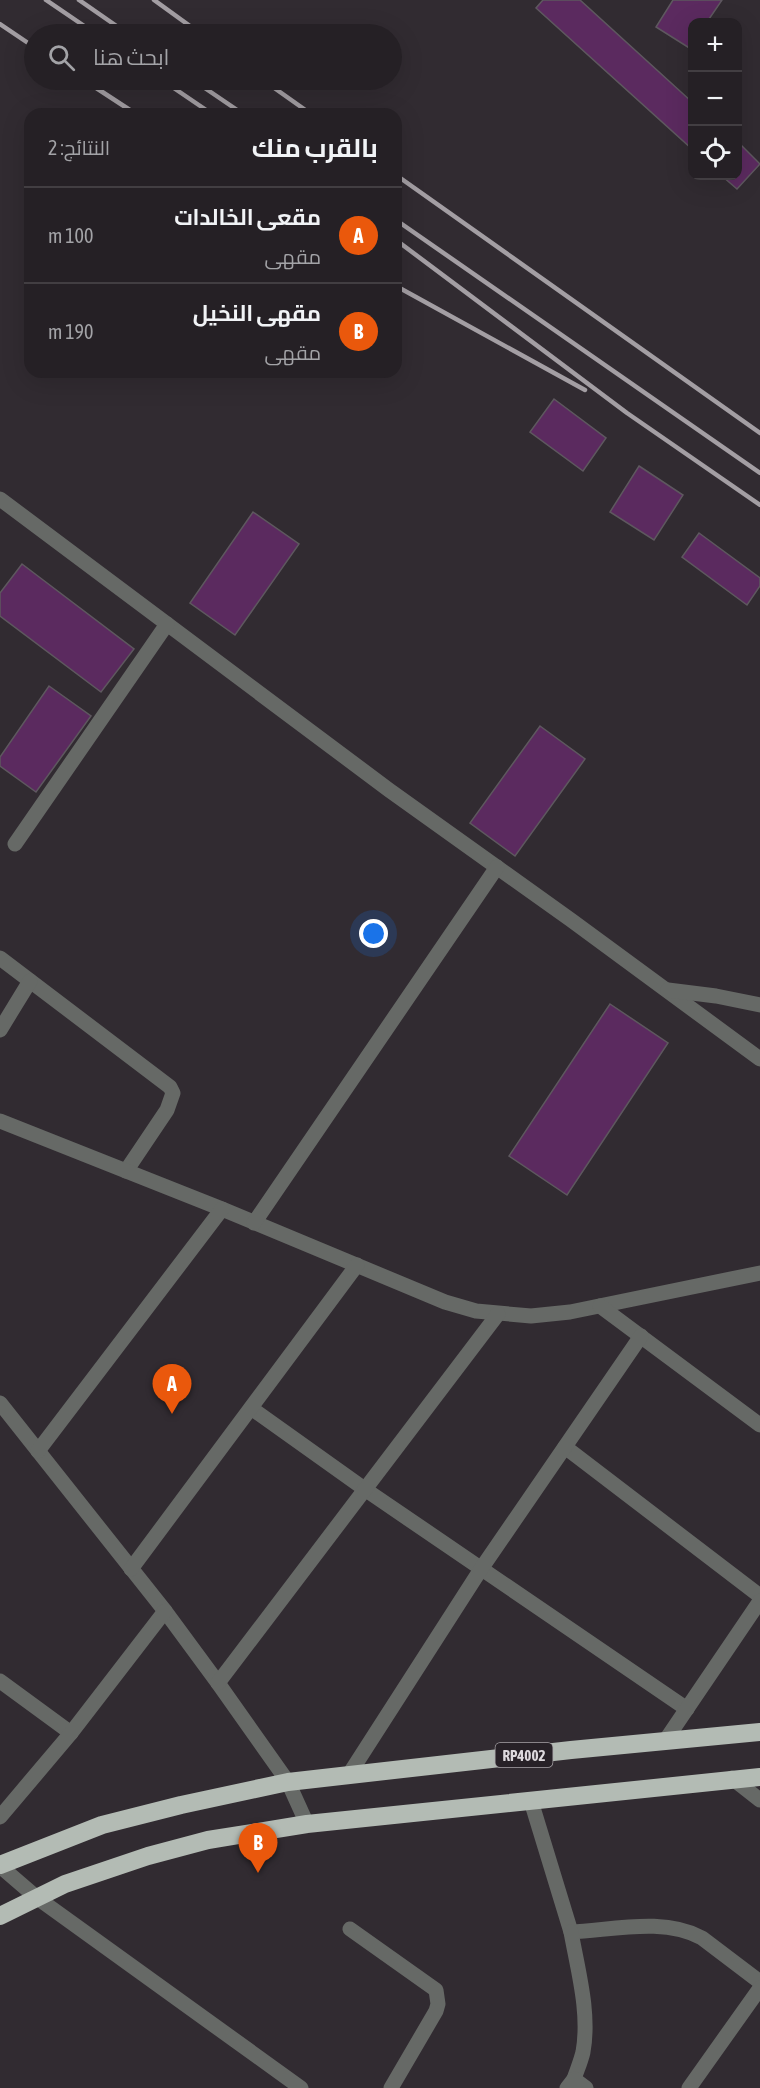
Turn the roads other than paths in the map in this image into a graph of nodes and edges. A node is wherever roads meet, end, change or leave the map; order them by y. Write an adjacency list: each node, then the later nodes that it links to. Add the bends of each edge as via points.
1 (0, 499): 2 (street)
2 (167, 624): 3 (street); 4 (street)
3 (15, 844)
4 (497, 867): 7 (street); 14 (street)
5 (0, 958): 6 (street)
6 (30, 981): 9 (street); 12 (street, via 170,1087 173,1093 167,1110)
7 (667, 990): 8 (street); 10 (street)
8 (760, 1005)
9 (0, 1030)
10 (760, 1059)
11 (0, 1121): 12 (street)
12 (126, 1171): 13 (street)
13 (222, 1209): 14 (street); 24 (street)
14 (254, 1223): 15 (street)
15 (357, 1265): 18 (street, via 445,1302); 21 (street)
16 (760, 1273): 17 (street)
17 (600, 1305): 18 (street, via 531,1316); 19 (street)
18 (498, 1314): 25 (street)
19 (641, 1336): 22 (street); 23 (street)
20 (0, 1403): 24 (street)
21 (251, 1408): 25 (street); 26 (street)
22 (760, 1425)
23 (565, 1447): 27 (street); 28 (street)
24 (38, 1451): 26 (street)
25 (366, 1490): 27 (street); 32 (street)
26 (131, 1569): 30 (street)
27 (481, 1569): 33 (street); 37 (street)
28 (760, 1596)
29 (760, 1601): 33 (street)
30 (165, 1611): 32 (street); 35 (street)
31 (0, 1681): 35 (street)
32 (218, 1683): 40 (street)
33 (687, 1709): 36 (street)
34 (760, 1732): 36 (highway, RP4002)
35 (71, 1733): 43 (street)
36 (665, 1741): 37 (highway, RP4002)
37 (348, 1776): 40 (highway, RP4002)
38 (760, 1777): 39 (highway)
39 (732, 1778): 41 (street); 42 (highway)
40 (288, 1782): 44 (street); 45 (highway, RP4002, via 102,1825)
41 (760, 1800)
42 (531, 1801): 44 (highway); 49 (street)
43 (0, 1817)
44 (308, 1824): 46 (highway, via 208,1840 147,1856)
45 (0, 1866): 46 (street)
46 (36, 1897): 47 (highway); 53 (street)
47 (0, 1916)
48 (350, 1929): 54 (street, via 436,1990 436,2011)
49 (571, 1932): 50 (street, via 661,1927 692,1932); 52 (street, via 586,2026)
50 (760, 1982)
51 (760, 1988): 55 (street)
52 (576, 2085)
53 (301, 2088)
54 (391, 2088)
55 (689, 2088)

